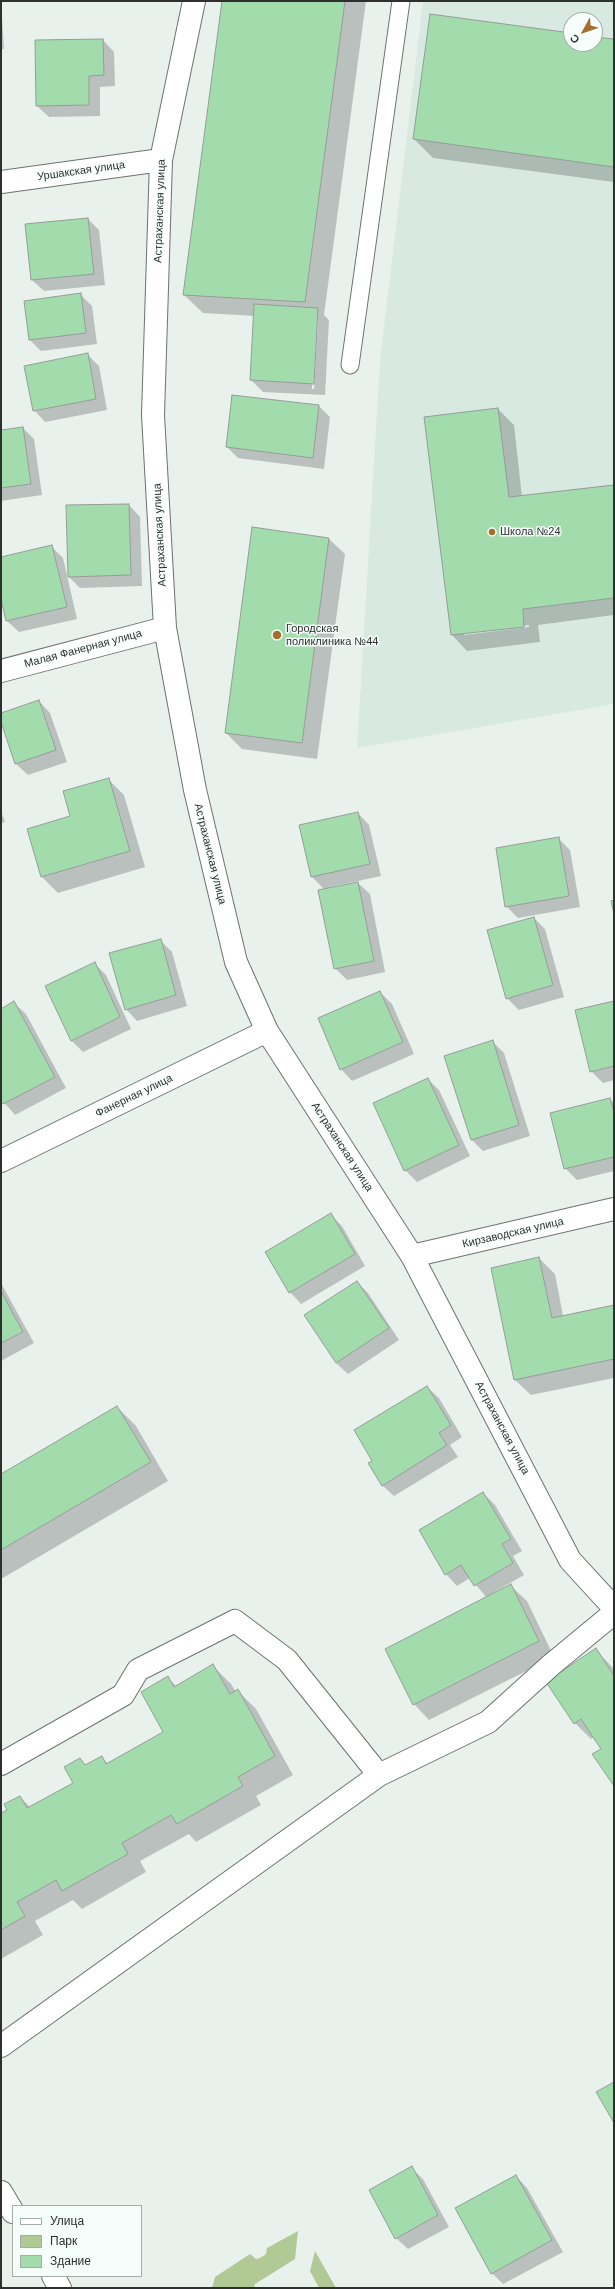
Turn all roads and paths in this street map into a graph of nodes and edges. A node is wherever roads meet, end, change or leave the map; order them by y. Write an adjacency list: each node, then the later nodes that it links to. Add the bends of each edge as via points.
1 (194, 1): 3 (street, Астраханская улица)
2 (401, 1): 5 (lane)
3 (161, 160): 4 (street, Уршакская улица); 6 (street, Астраханская улица, via 153,415)
4 (1, 182)
5 (350, 365)
6 (165, 628): 7 (street, Малая Фанерная улица); 8 (street, Астраханская улица, via 195,790 236,962)
7 (1, 671)
8 (267, 1031): 9 (street, Фанерная улица); 11 (street, Астраханская улица)
9 (1, 1161)
10 (614, 1209): 11 (street, Кирзаводская улица)
11 (412, 1256): 12 (street, Астраханская улица, via 570,1560)
12 (614, 1608)
13 (614, 1613): 15 (street, via 488,1722)
14 (1, 1764): 15 (street, via 123,1695 138,1670 235,1621 288,1660)
15 (379, 1775): 16 (street)
16 (1, 2046)
17 (1, 2192): 18 (street)
18 (12, 2210)
19 (54, 2277): 20 (street)
20 (60, 2288)

